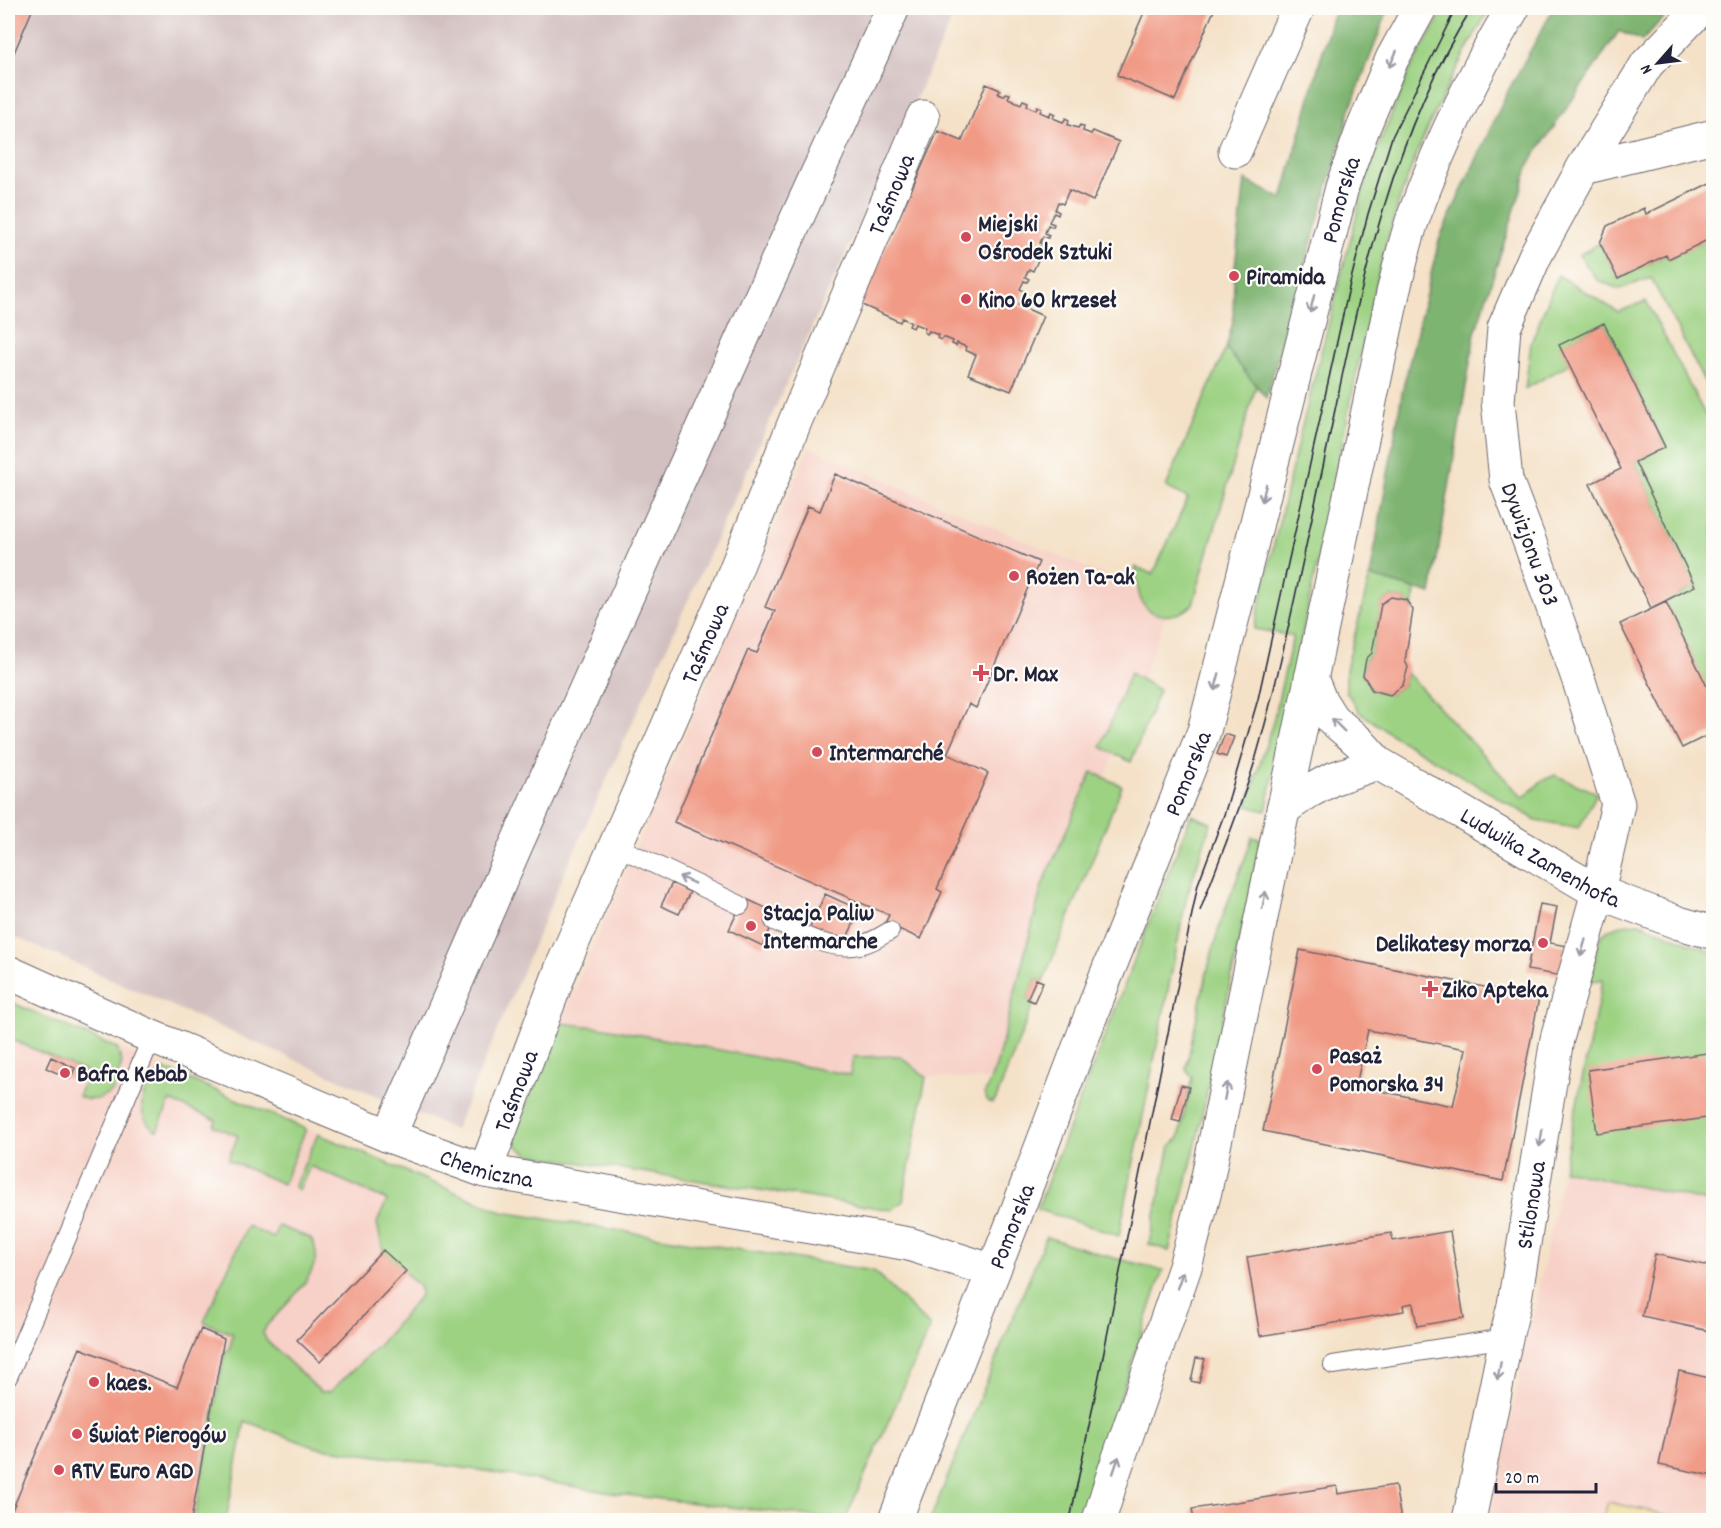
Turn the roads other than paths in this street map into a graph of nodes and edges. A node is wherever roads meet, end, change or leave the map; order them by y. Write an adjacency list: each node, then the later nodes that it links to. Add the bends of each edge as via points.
1 (893, 8): 21 (street, via 579,702)
2 (1298, 8): 8 (street)
3 (1420, 8): 23 (street, Pomorska, one-way to 23, via 1392,59 1342,187 1204,731)
4 (1513, 8): 10 (street, via 1469,87 1414,215 1393,292)
5 (1701, 8): 9 (street, Dywizjonu 303, via 1647,64)
6 (923, 117): 13 (street, Taśmowa, via 725,596)
7 (1713, 136): 9 (street)
8 (1235, 151)
9 (1583, 168): 14 (street, Dywizjonu 303, via 1535,256 1504,328 1498,402 1506,480 1579,681 1618,804)
10 (1311, 678): 11 (street, Ludwika Zamenhofa, one-way to 10, via 1332,719); 12 (street)
11 (1378, 764): 12 (street, via 1332,779); 14 (street, Ludwika Zamenhofa)
12 (1283, 809): 28 (street, one-way to 12, via 1196,1229)
13 (616, 846): 15 (lane, one-way to 13); 22 (street, Taśmowa, via 562,967)
14 (1598, 892): 18 (street, Ludwika Zamenhofa); 24 (street, Stilonowa, one-way to 24, via 1557,1040 1515,1305)
15 (740, 905)
16 (774, 921): 17 (lane, via 818,942 850,947)
17 (890, 931)
18 (1713, 933)
19 (8, 972): 20 (street, Chemiczna)
20 (152, 1037): 21 (street, Chemiczna); 26 (lane)
21 (389, 1136): 22 (street, Chemiczna)
22 (485, 1171): 23 (street, Chemiczna, via 909,1244)
23 (993, 1271): 27 (street, Pomorska)
24 (1506, 1338): 25 (lane); 29 (street, Stilonowa, one-way to 29)
25 (1333, 1365)
26 (8, 1377)
27 (894, 1521)
28 (1100, 1521)
29 (1469, 1521)

